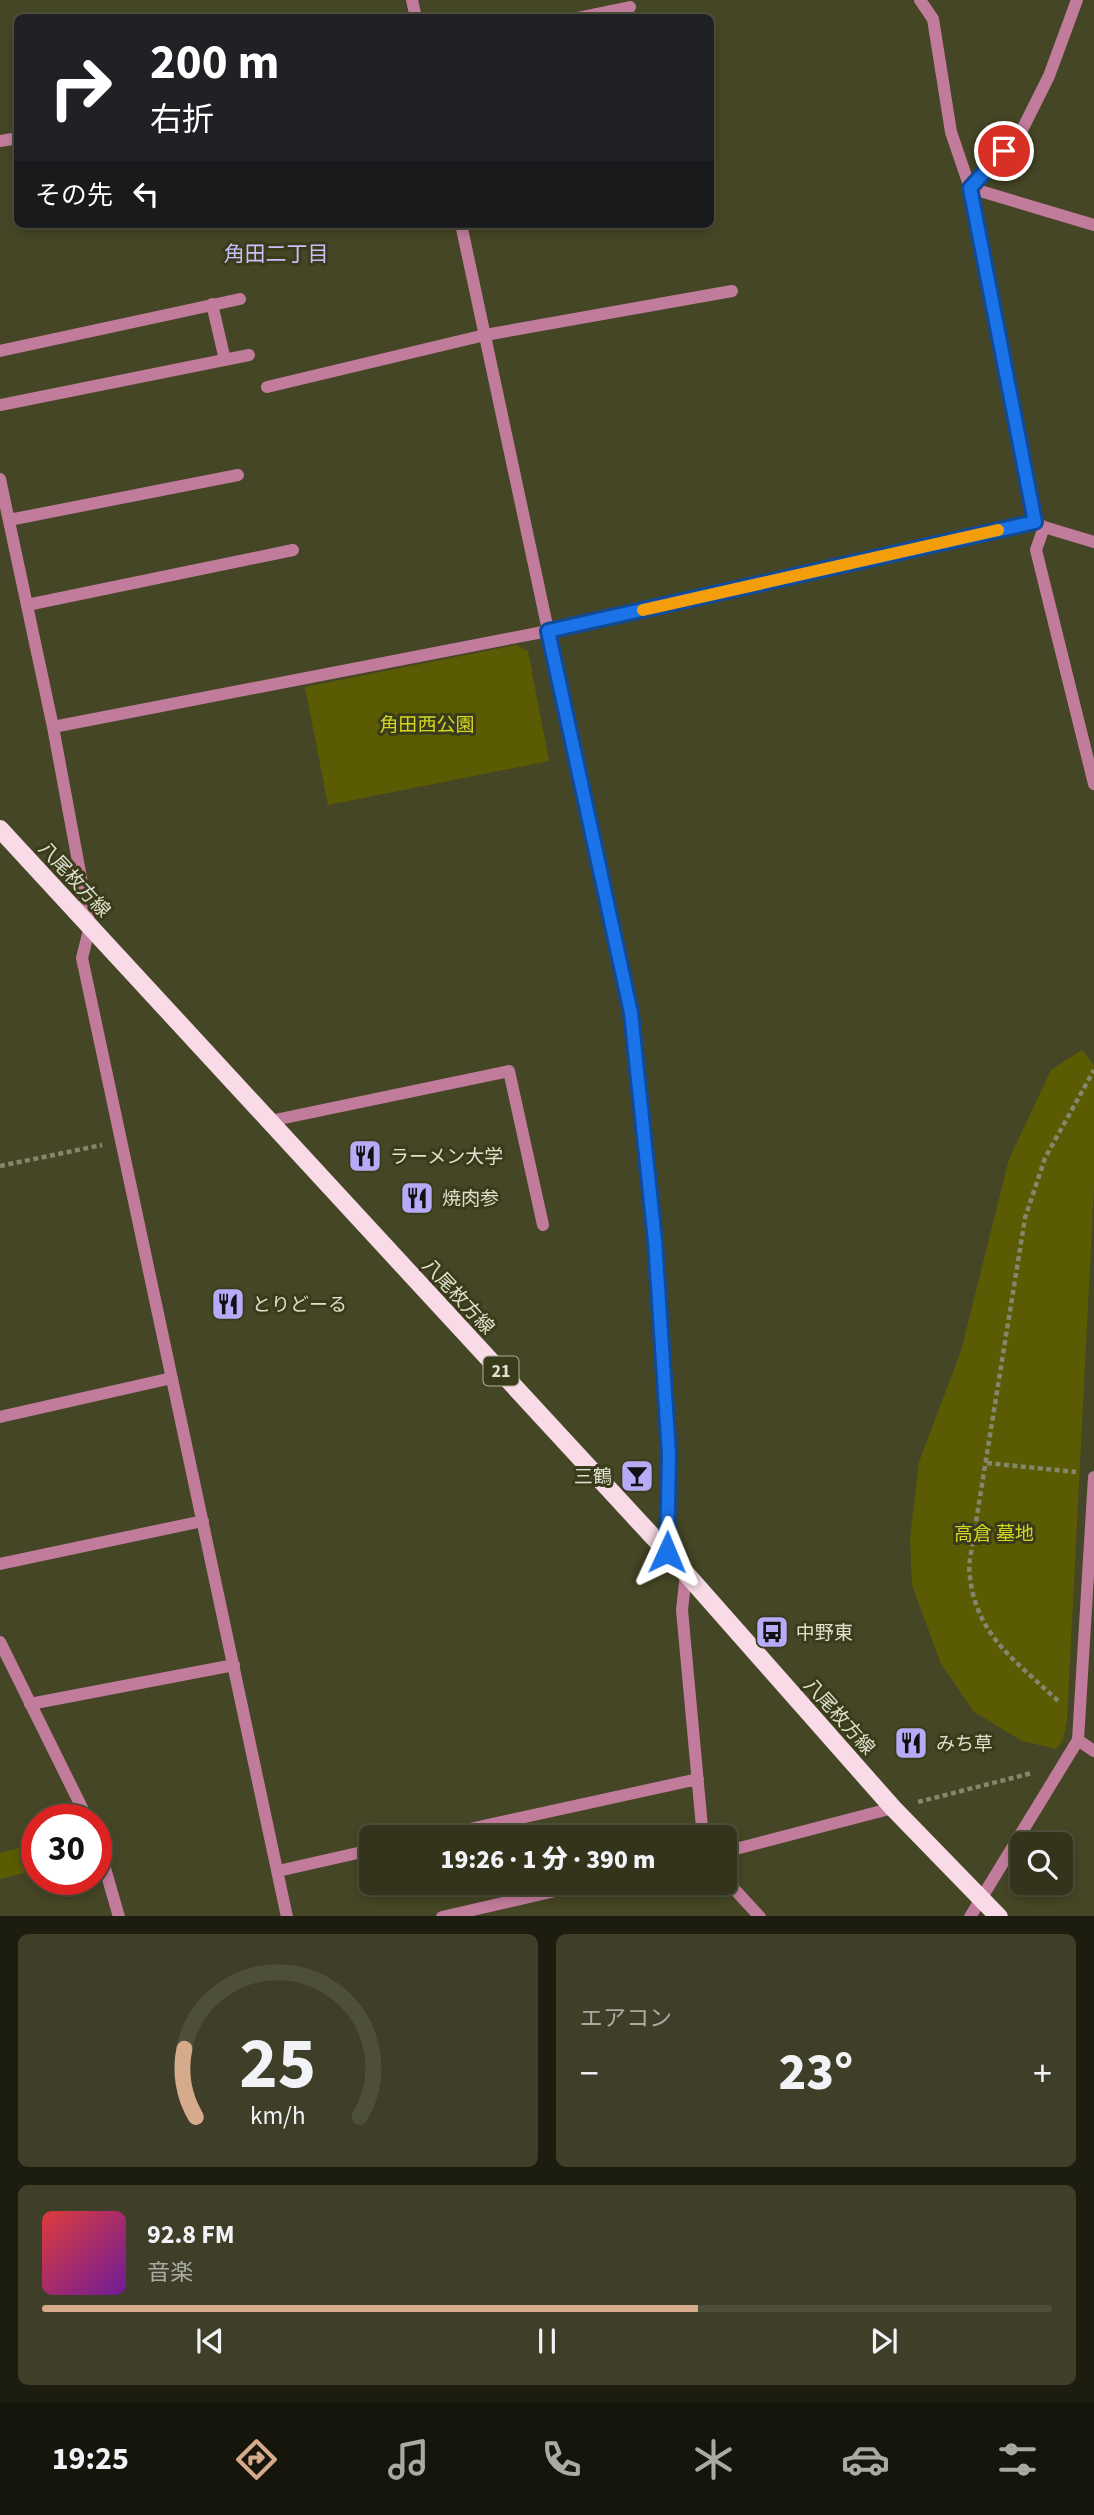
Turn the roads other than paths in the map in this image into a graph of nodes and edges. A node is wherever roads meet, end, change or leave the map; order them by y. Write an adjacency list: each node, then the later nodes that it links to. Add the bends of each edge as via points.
1 (920, 0): 5 (street, via 933,19 951,132)
2 (1077, 0): 5 (street, via 1049,76 1021,132)
3 (630, 7): 4 (street)
4 (596, 14)
5 (970, 188): 6 (street); 20 (street)
6 (1094, 225)
7 (462, 228): 11 (street)
8 (732, 291): 11 (street)
9 (240, 299): 10 (street)
10 (212, 304): 12 (street); 14 (street)
11 (485, 335): 15 (street); 24 (street)
12 (0, 351)
13 (249, 355): 14 (street)
14 (225, 360): 16 (street)
15 (267, 387)
16 (0, 405)
17 (238, 475): 19 (street)
18 (0, 479): 19 (street)
19 (9, 520): 23 (street)
20 (1039, 525): 21 (street); 24 (street); 26 (street, via 1037,550)
21 (1094, 542)
22 (293, 550): 23 (street)
23 (27, 605): 25 (street)
24 (548, 631): 25 (street); 35 (street, via 631,1013 655,1241 669,1454)
25 (53, 727): 28 (street)
26 (1094, 784)
27 (0, 829): 28 (main road, 八尾枚方線 / 21)
28 (90, 926): 29 (main road, 八尾枚方線 / 21); 31 (street, via 82,958)
29 (270, 1121): 30 (street, via 509,1071); 35 (main road, 八尾枚方線 / 21)
30 (542, 1225)
31 (172, 1378): 32 (street); 34 (street)
32 (0, 1417)
33 (1094, 1477): 41 (street)
34 (203, 1521): 36 (street); 39 (street)
35 (667, 1552): 37 (main road, 八尾枚方線 / 21)
36 (0, 1564)
37 (686, 1574): 43 (street, via 682,1609); 45 (main road, 八尾枚方線 / 21)
38 (0, 1643): 40 (street)
39 (234, 1665): 40 (street); 50 (street)
40 (30, 1704): 44 (street)
41 (1078, 1740): 42 (street); 54 (street)
42 (1094, 1751)
43 (698, 1779): 46 (street); 47 (street)
44 (80, 1804)
45 (893, 1808): 48 (street); 54 (main road, 八尾枚方線 / 21)
46 (488, 1825)
47 (702, 1825)
48 (737, 1849)
49 (359, 1853): 50 (street)
50 (278, 1871): 56 (street)
51 (112, 1892): 55 (street)
52 (737, 1892): 58 (street)
53 (536, 1895): 57 (street)
54 (980, 1898): 59 (street); 60 (main road, 八尾枚方線 / 21)
55 (119, 1916)
56 (288, 1916)
57 (442, 1916)
58 (760, 1916)
59 (970, 1916)
60 (999, 1916)

